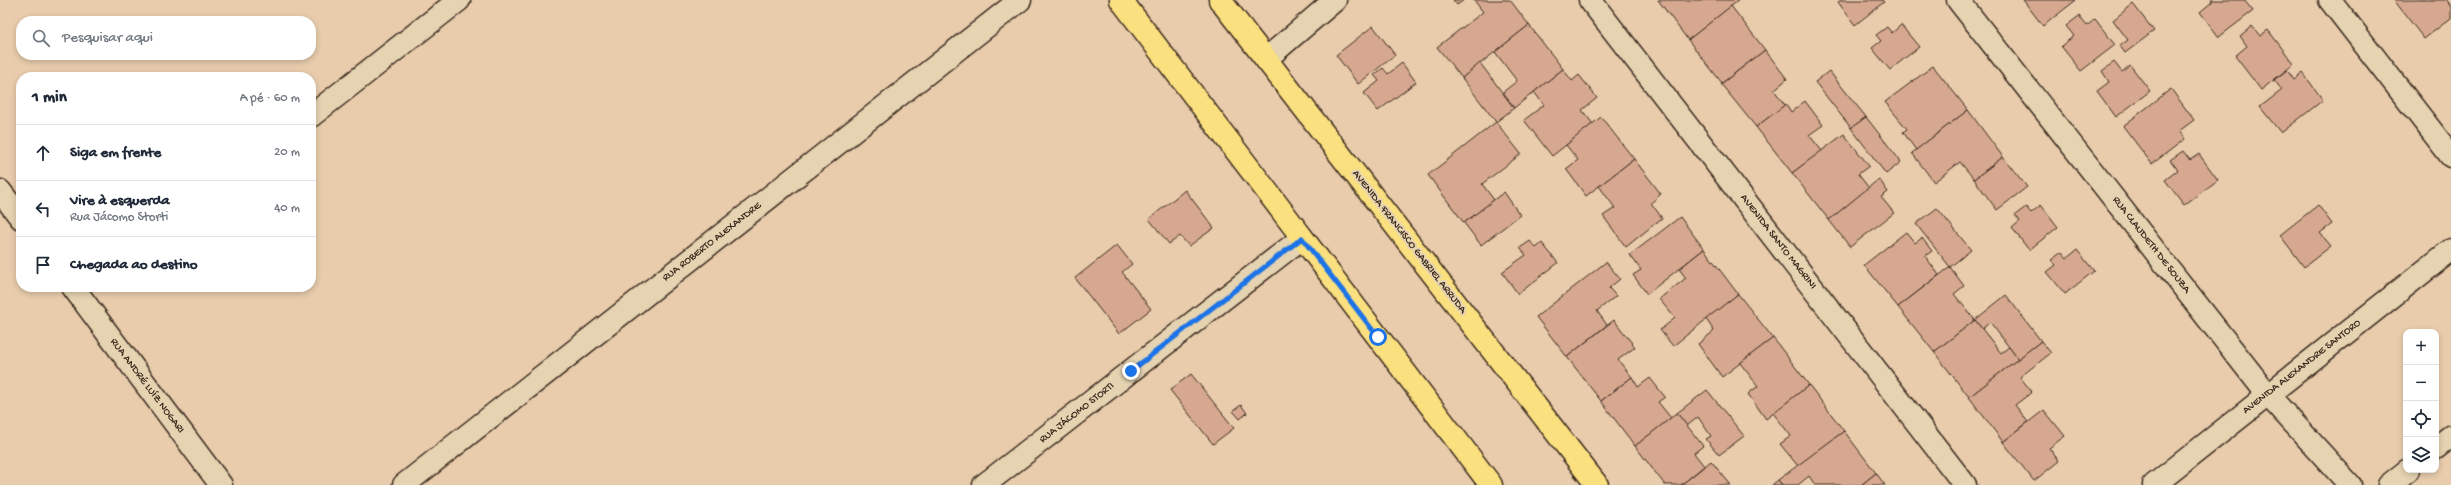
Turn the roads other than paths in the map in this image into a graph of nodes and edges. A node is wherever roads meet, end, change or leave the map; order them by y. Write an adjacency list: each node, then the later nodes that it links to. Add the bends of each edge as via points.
1 (459, 0): 10 (street)
2 (1020, 0): 22 (street, RUA ROBERTO ALEXANDRE)
3 (1121, 0): 14 (main road)
4 (1220, 0): 9 (main road, AVENIDA FRANCISCO GABRIEL ARRUDA)
5 (1335, 0): 9 (street)
6 (1590, 0): 26 (street, AVENIDA SANTO MAGRINI)
7 (1958, 0): 17 (street, RUA CLAUDETH DE SOUZA)
8 (2330, 0): 11 (street)
9 (1266, 59): 25 (main road, AVENIDA FRANCISCO GABRIEL ARRUDA)
10 (316, 112)
11 (2451, 156)
12 (0, 191): 13 (street)
13 (16, 212)
14 (1302, 238): 23 (street, RUA JÁCOMO STORTI); 24 (main road)
15 (2451, 250): 17 (street, AVENIDA ALEXANDRE SANTORO)
16 (83, 292): 21 (street, RUA ANDRÉ LUÍZ NOGARI)
17 (2268, 395): 27 (street, AVENIDA ALEXANDRE SANTORO); 28 (street, RUA CLAUDETH DE SOUZA)
18 (2451, 436): 19 (street)
19 (2439, 446)
20 (2404, 473): 29 (street)
21 (221, 485)
22 (404, 485)
23 (984, 485)
24 (1491, 485)
25 (1597, 485)
26 (1965, 485)
27 (2154, 485)
28 (2350, 485)
29 (2389, 485)

